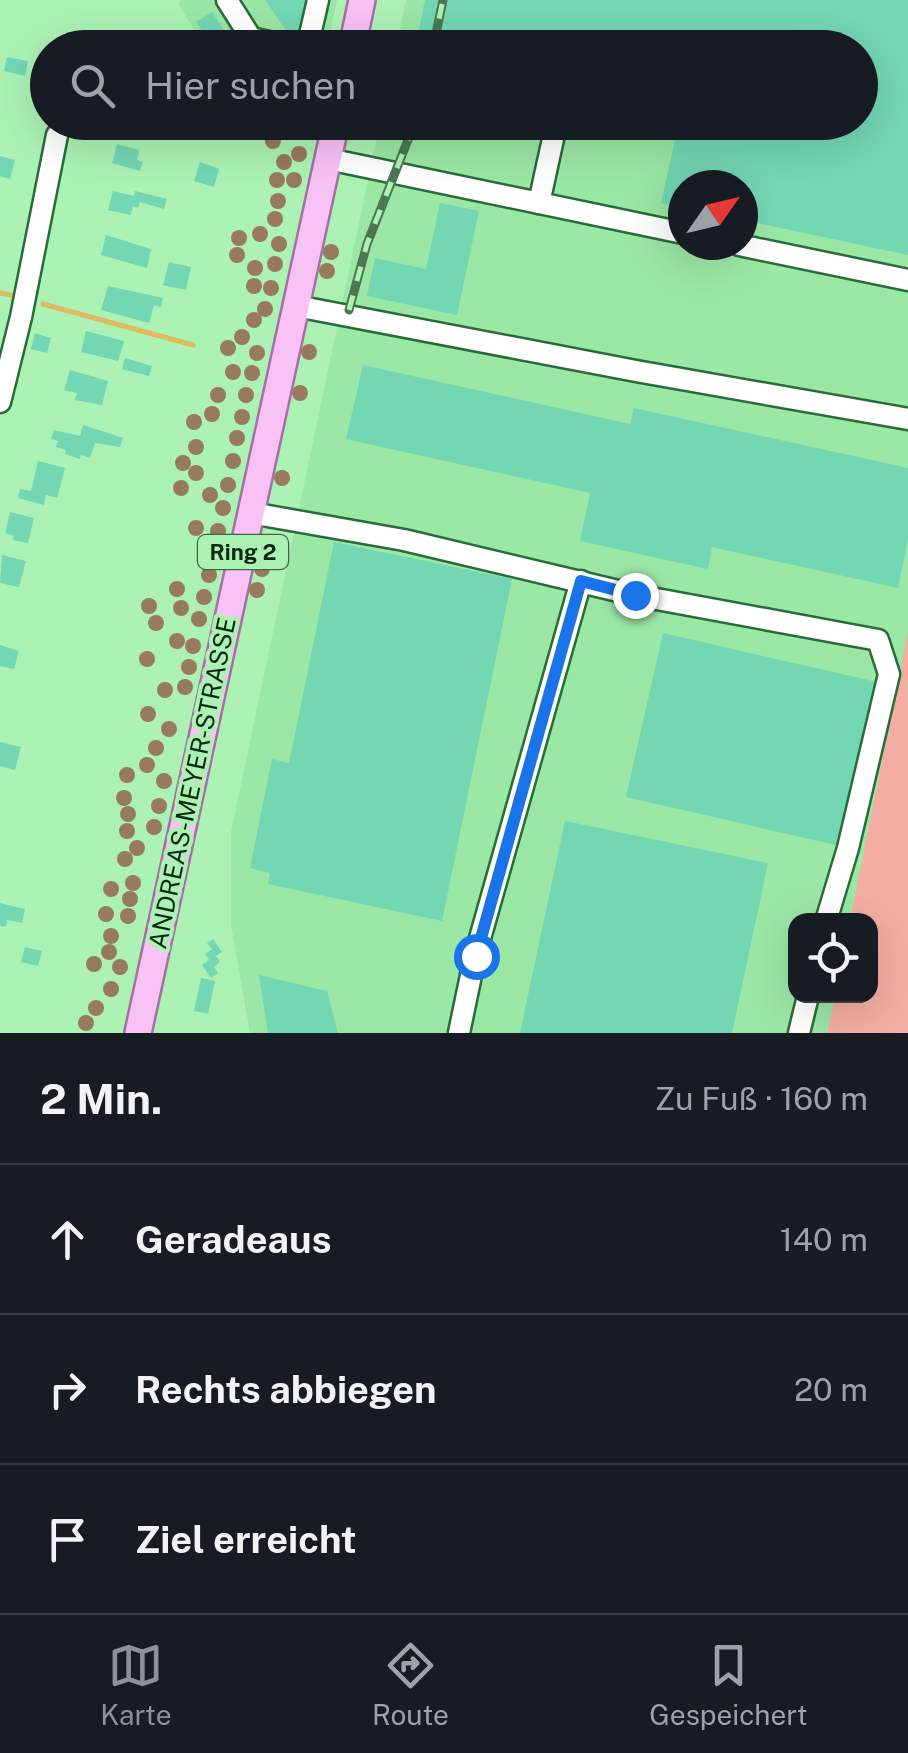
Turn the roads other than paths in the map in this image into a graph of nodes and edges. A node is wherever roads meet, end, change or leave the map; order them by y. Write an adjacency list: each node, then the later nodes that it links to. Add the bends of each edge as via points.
1 (318, 0): 5 (street)
2 (362, 0): 6 (main road)
3 (234, 4): 4 (street)
4 (247, 30)
5 (312, 30)
6 (356, 30)
7 (55, 140): 16 (street)
8 (329, 140): 15 (main road, ANDREAS-MEYER-STRASSE / Ring 2)
9 (340, 140): 11 (street)
10 (553, 140): 11 (street)
11 (539, 203): 12 (street)
12 (668, 230)
13 (758, 249): 14 (street)
14 (908, 280)
15 (296, 306): 17 (street); 18 (main road, ANDREAS-MEYER-STRASSE / Ring 2)
16 (0, 402)
17 (908, 418)
18 (251, 514): 19 (street); 22 (main road, ANDREAS-MEYER-STRASSE / Ring 2)
19 (581, 581): 20 (street, via 878,640 889,674); 23 (street)
20 (828, 913)
21 (806, 1003): 24 (street)
22 (138, 1033)
23 (459, 1033)
24 (799, 1033)

